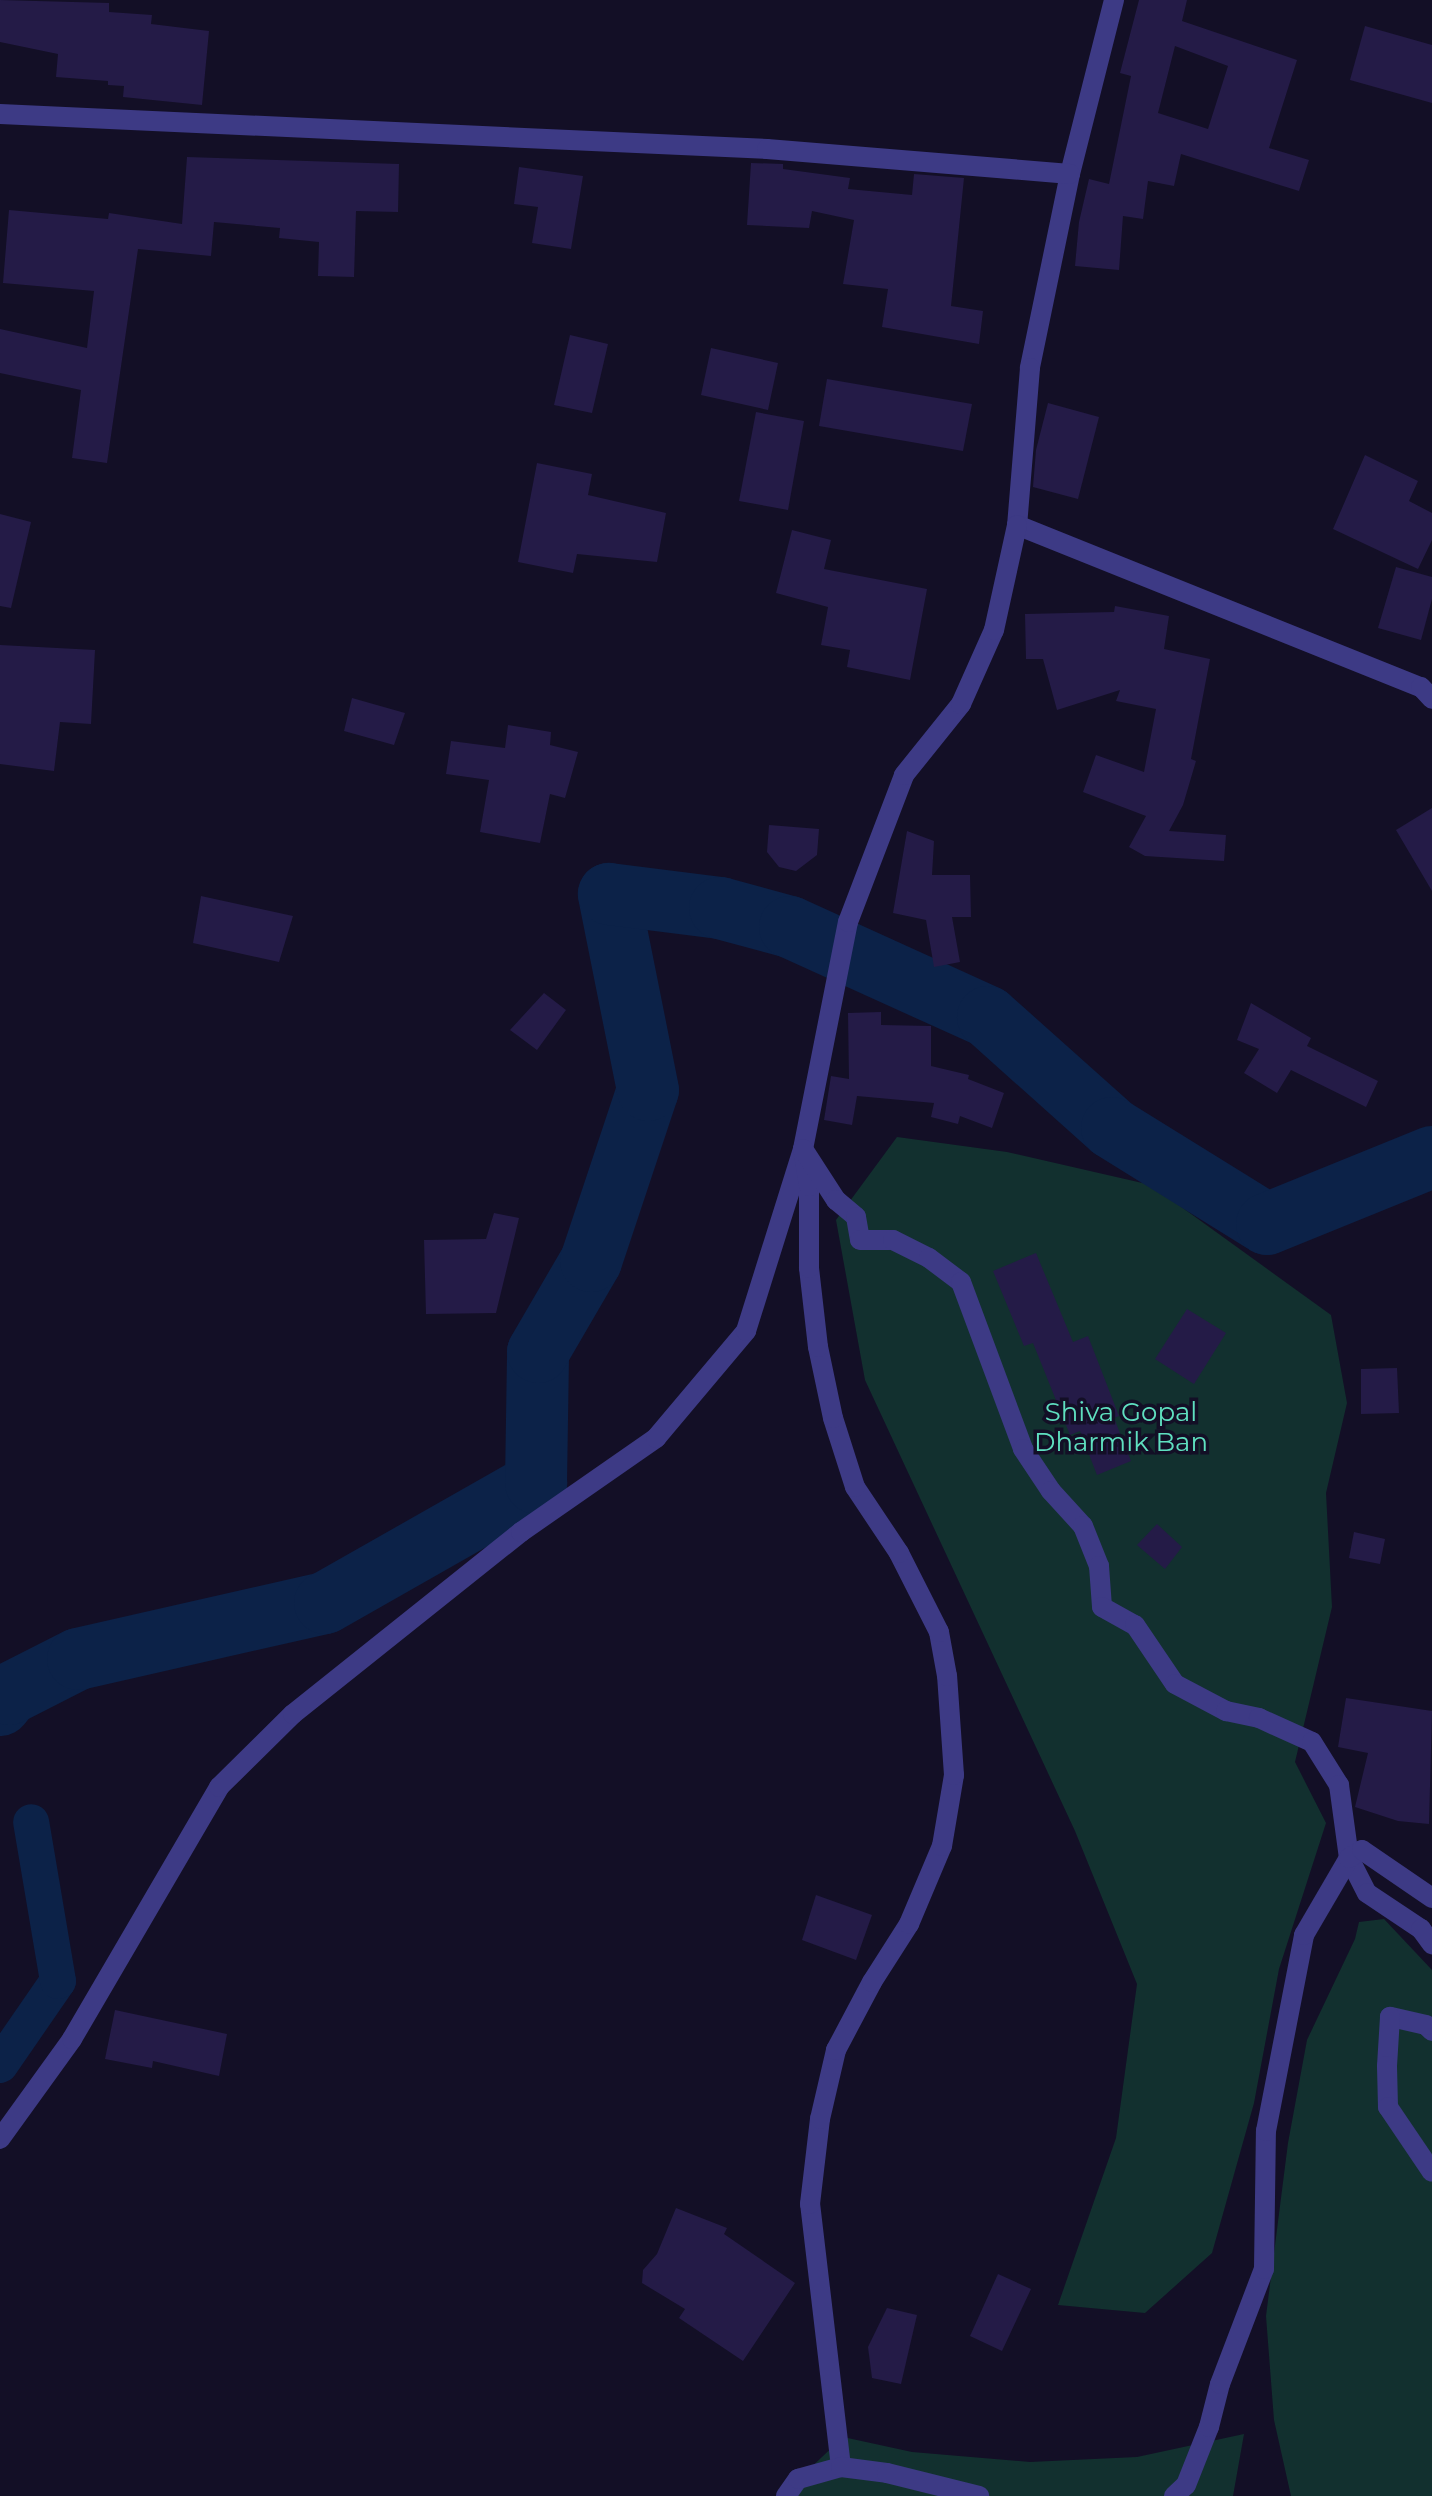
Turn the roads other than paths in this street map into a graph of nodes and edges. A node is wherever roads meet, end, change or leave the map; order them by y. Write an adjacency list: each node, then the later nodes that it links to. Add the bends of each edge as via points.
1 (1114, 0): 3 (street)
2 (0, 114): 3 (street, via 767,149)
3 (1070, 174): 4 (street, via 1030,368)
4 (1017, 525): 5 (street, via 1421,687); 6 (street, via 994,630 961,704 904,775 848,922)
5 (1432, 699)
6 (803, 1149): 7 (street, via 836,1200 856,1217 860,1240 893,1240 961,1282 1023,1449 1083,1526 1099,1566 1102,1607 1135,1625 1175,1684 1226,1711 1259,1718 1312,1742 1339,1785); 11 (street, via 746,1331 656,1438 521,1532 293,1714 219,1787 72,2039); 13 (street, via 809,1186 809,1268 833,1418 855,1487 899,1553 939,1632 954,1775 942,1846 909,1924 836,2050 820,2119 810,2204)
7 (1349, 1858): 8 (street, via 1362,1850); 9 (street, via 1367,1893 1421,1929); 16 (street, via 1304,1935 1266,2131 1264,2269 1209,2427 1186,2485)
8 (1432, 1898)
9 (1432, 1944)
10 (1432, 2031): 12 (street, via 1390,2017 1387,2066 1388,2107)
11 (0, 2139)
12 (1432, 2172)
13 (841, 2467): 14 (street, via 798,2479); 15 (street)
14 (786, 2496)
15 (979, 2496)
16 (1174, 2496)

